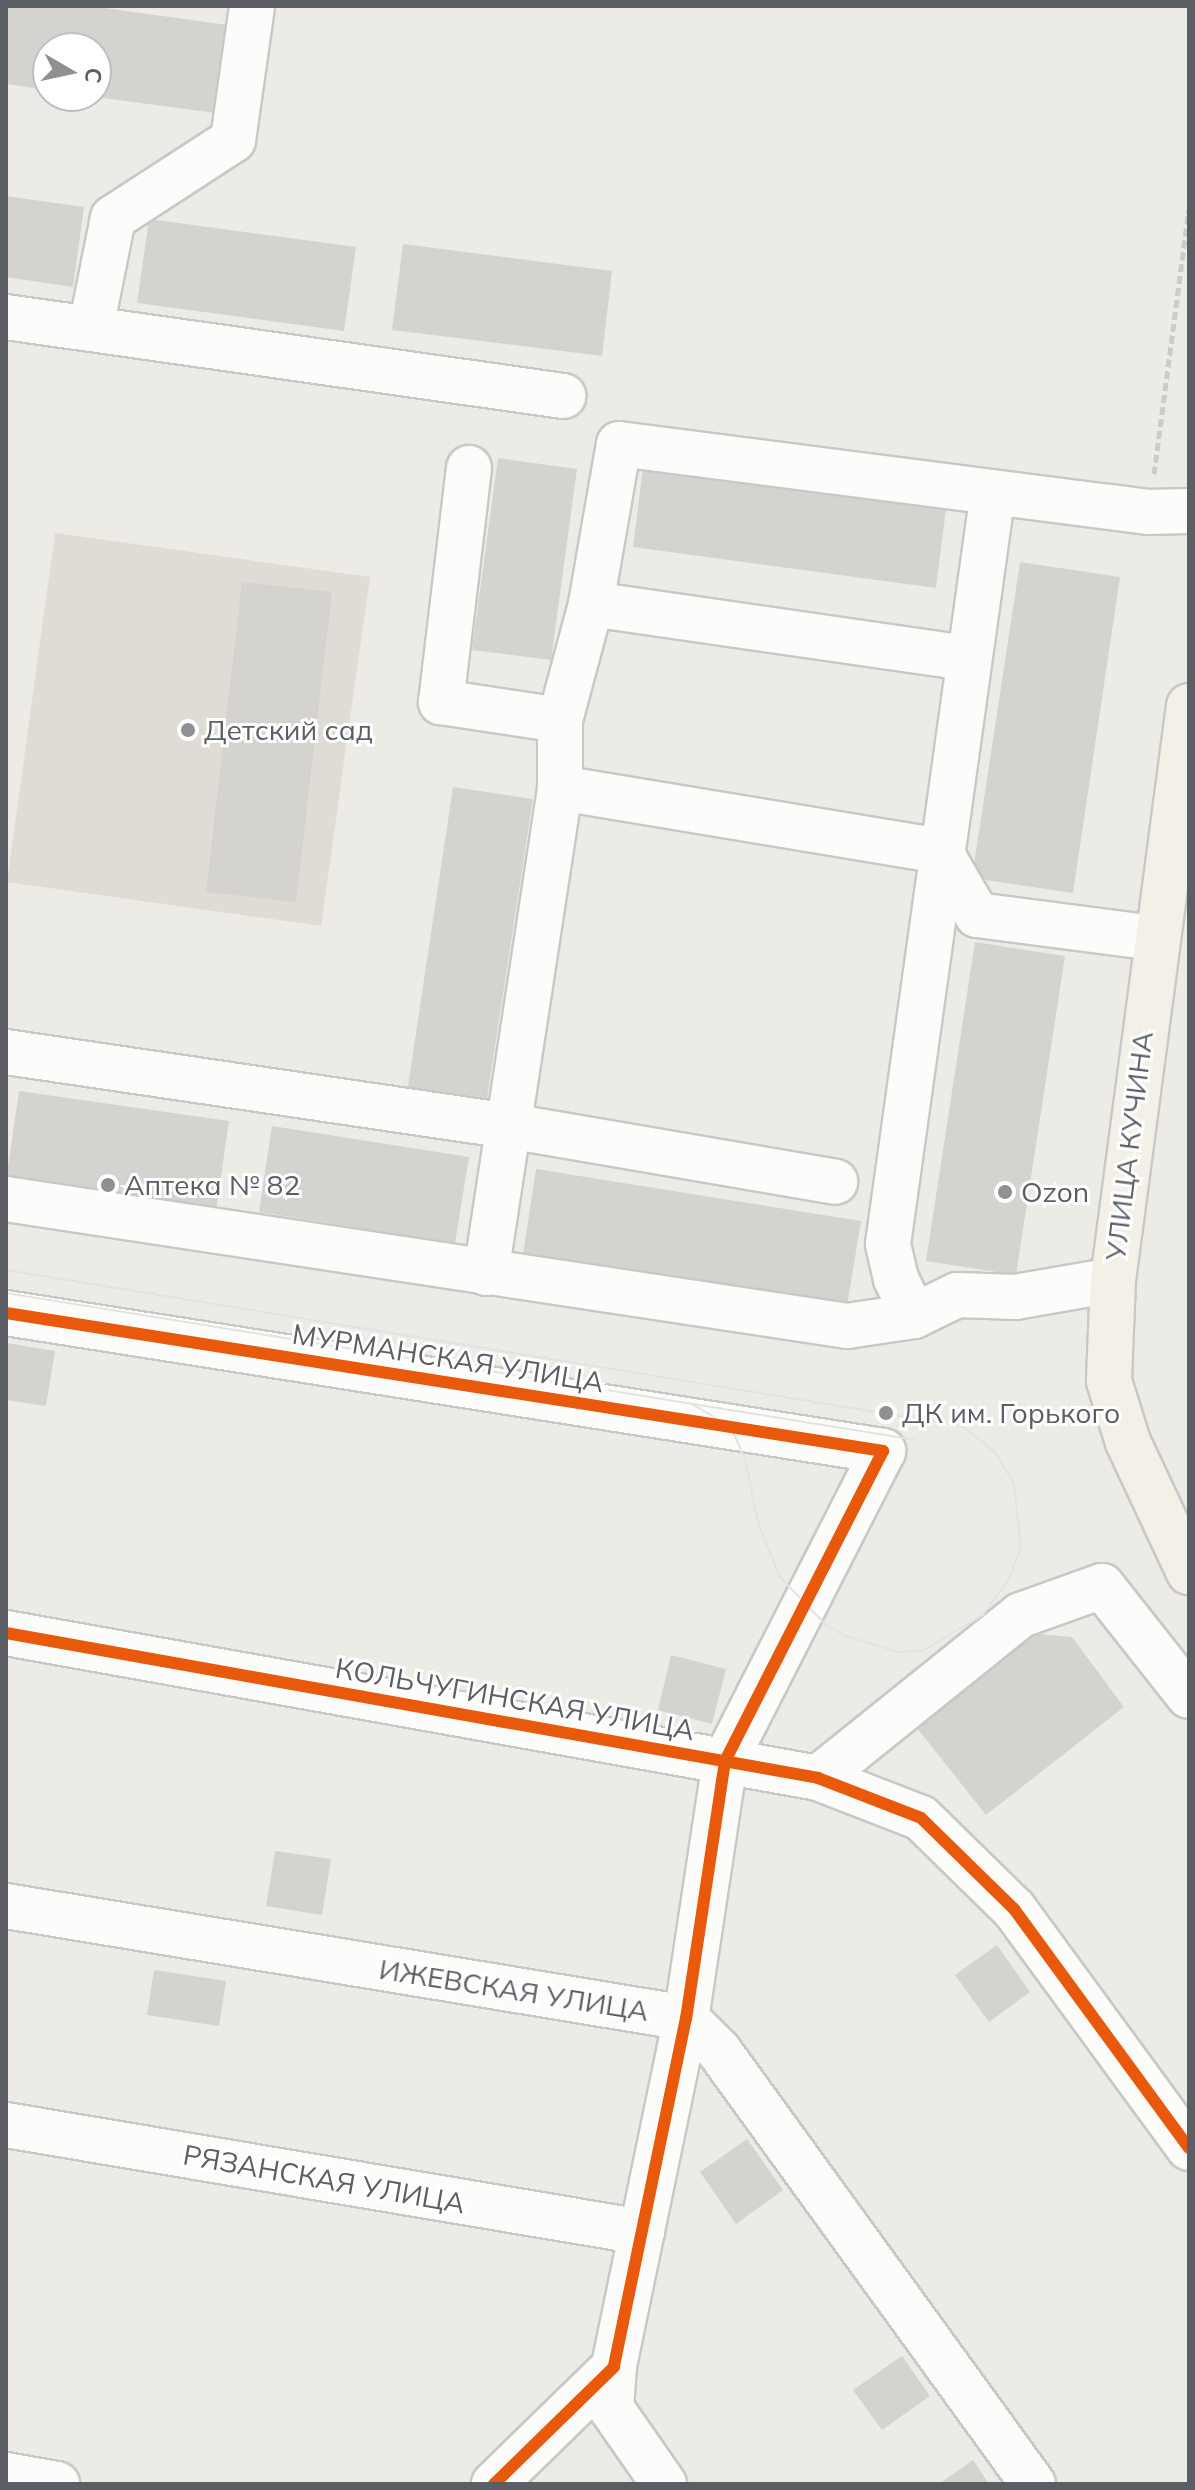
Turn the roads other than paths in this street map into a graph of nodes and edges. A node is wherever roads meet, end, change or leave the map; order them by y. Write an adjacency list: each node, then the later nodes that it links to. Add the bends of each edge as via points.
1 (252, 6): 3 (street, via 233,140 113,218)
2 (6, 317): 3 (street)
3 (91, 328): 4 (street)
4 (563, 396)
5 (469, 468): 11 (street, via 441,702)
6 (993, 492): 7 (street); 8 (street, via 619,444); 9 (street)
7 (1169, 512)
8 (591, 604): 9 (street); 11 (street)
9 (967, 658): 13 (street)
10 (1189, 706): 14 (main road, УЛИЦА КУЧИНА)
11 (560, 720): 12 (street)
12 (560, 788): 13 (street); 16 (street)
13 (940, 851): 14 (street, via 977,915); 22 (street, via 888,1244 896,1279)
14 (1155, 938): 20 (main road, УЛИЦА КУЧИНА)
15 (6, 1052): 16 (street)
16 (509, 1126): 17 (street); 19 (street)
17 (835, 1182)
18 (6, 1199): 19 (street)
19 (486, 1273): 22 (street, via 847,1326)
20 (1113, 1280): 22 (street, via 1015,1297 957,1295); 23 (main road, УЛИЦА КУЧИНА, via 1109,1381 1128,1442)
21 (6, 1313): 26 (street, МУРМАНСКАЯ УЛИЦА, via 883,1451)
22 (914, 1316)
23 (1189, 1572)
24 (6, 1633): 26 (street, КОЛЬЧУГИНСКАЯ УЛИЦА)
25 (1189, 1696): 27 (street, via 1102,1586 1021,1615)
26 (725, 1761): 27 (street, КОЛЬЧУГИНСКАЯ УЛИЦА); 29 (street)
27 (818, 1778): 31 (street, КОЛЬЧУГИНСКАЯ УЛИЦА, via 921,1818 1014,1909)
28 (6, 1906): 29 (street, ИЖЕВСКАЯ УЛИЦА)
29 (686, 2018): 32 (street); 38 (street, ИЖЕВСКАЯ УЛИЦА, via 719,2051)
30 (6, 2125): 32 (street, РЯЗАНСКАЯ УЛИЦА)
31 (1189, 2148)
32 (642, 2232): 33 (street)
33 (614, 2367): 36 (street); 37 (street, via 611,2408)
34 (6, 2475): 35 (street)
35 (57, 2484)
36 (494, 2484)
37 (664, 2484)
38 (1033, 2484)

